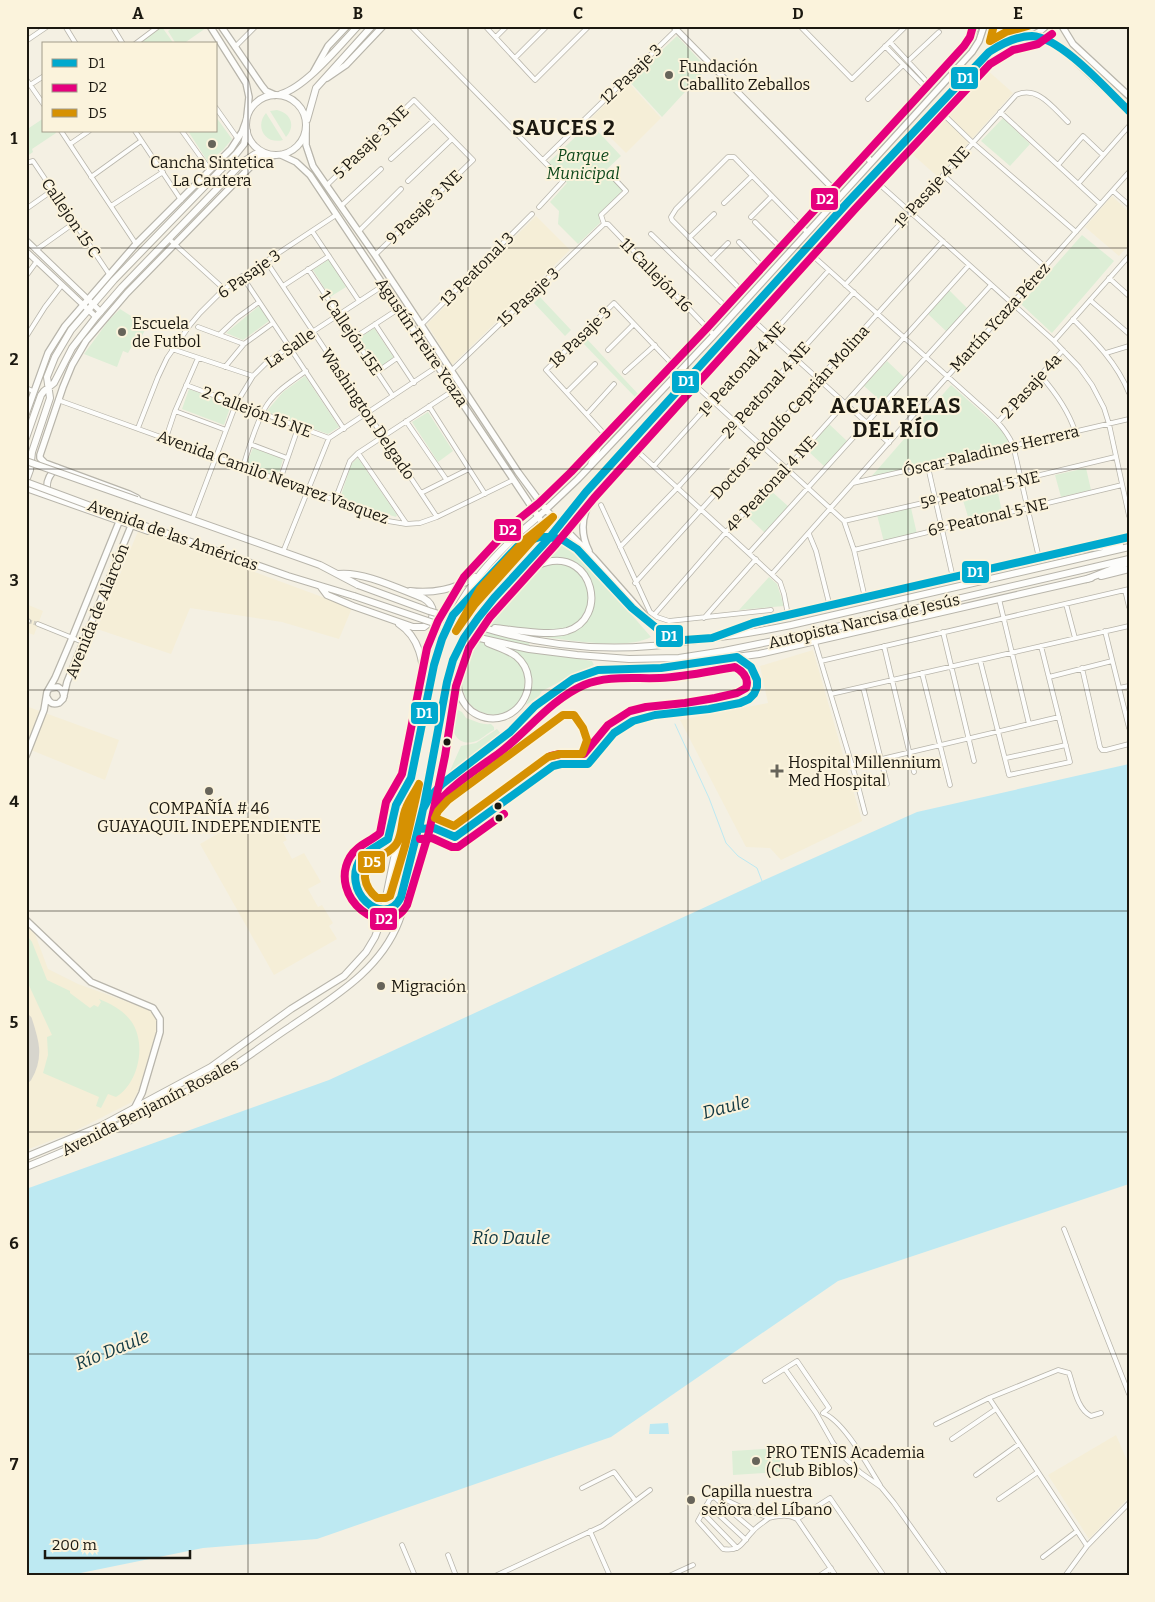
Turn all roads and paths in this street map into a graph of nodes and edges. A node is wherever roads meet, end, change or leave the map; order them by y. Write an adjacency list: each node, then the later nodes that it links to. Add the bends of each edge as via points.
1 (48, 26): 29 (street)
2 (65, 26): 30 (street)
3 (112, 26): 31 (street)
4 (159, 26): 32 (street)
5 (210, 26): 54 (main road, via 243,77 249,97)
6 (221, 26): 36 (main road)
7 (256, 26): 36 (street)
8 (347, 26): 40 (main road, via 328,46)
9 (358, 26): 40 (main road)
10 (372, 26): 43 (main road)
11 (383, 26): 43 (main road, via 346,65)
12 (411, 26): 74 (street)
13 (485, 26): 27 (street)
14 (507, 26): 27 (street)
15 (547, 26): 37 (street)
16 (589, 26): 37 (street, via 535,80)
17 (800, 26): 35 (street, via 852,79)
18 (906, 26): 33 (street)
19 (977, 26): 45 (street, via 966,46)
20 (984, 26): 75 (main road, via 972,52)
21 (995, 26): 28 (main road, via 1016,38)
22 (1046, 26): 26 (main road)
23 (1062, 26): 47 (main road, via 1073,44)
24 (675, 28): 74 (street, 12 Pasaje 3); 94 (street)
25 (939, 32): 38 (street)
26 (1034, 35): 28 (main road); 51 (main road, via 1066,52)
27 (496, 37): 37 (street)
28 (1025, 37): 34 (main road)
29 (26, 42)
30 (75, 42)
31 (122, 42)
32 (138, 42)
33 (890, 42): 35 (street); 38 (street)
34 (1009, 42): 53 (street, via 996,51); 100 (main road, via 984,56)
35 (885, 46): 39 (street)
36 (235, 47): 46 (main road, via 266,91)
37 (515, 58)
38 (908, 61): 45 (street)
39 (903, 65): 45 (street); 48 (street)
40 (313, 72): 46 (main road, via 298,86)
41 (42, 77): 44 (street)
42 (26, 79): 44 (street)
43 (321, 82): 57 (main road, via 313,95)
44 (30, 85): 49 (street)
45 (928, 87): 72 (street)
46 (277, 95): 54 (main road, via 264,97 256,103); 57 (main road, via 298,104 304,113)
47 (1129, 96)
48 (868, 99)
49 (42, 102)
50 (218, 111): 65 (street)
51 (1129, 111)
52 (1000, 112): 56 (street, 1º Pasaje 4 NE, via 1014,97 1034,92); 67 (street, 1º Pasaje 4 NE); 77 (street)
53 (942, 114): 67 (street); 89 (street)
54 (247, 118): 59 (main road); 65 (main road)
55 (434, 120): 64 (street); 73 (street); 91 (street, 5 Pasaje 3 NE, via 414,100)
56 (1068, 122)
57 (306, 126): 71 (main road, via 304,138 298,146 291,152); 91 (main road, Agustín Freire Ycaza, via 310,158)
58 (1129, 126): 70 (street)
59 (246, 131): 69 (main road, via 253,144); 164 (main road, via 244,144 236,154)
60 (62, 132): 68 (street)
61 (88, 132): 68 (street)
62 (136, 132): 66 (street)
63 (183, 132): 80 (street)
64 (452, 139): 88 (street); 133 (street, 9 Pasaje 3 NE, via 472,160)
65 (238, 140): 80 (main road)
66 (142, 141): 81 (street); 87 (street)
67 (972, 142): 85 (street, 1º Pasaje 4 NE); 120 (street)
68 (70, 144): 87 (street)
69 (266, 154): 71 (main road); 123 (main road, via 255,154 243,162)
70 (1103, 154): 77 (street, via 1083,136); 90 (street)
71 (278, 155): 111 (main road, Agustín Freire Ycaza, via 306,170); 129 (main road, via 261,158 249,168)
72 (866, 155): 75 (main road); 78 (street)
73 (390, 159)
74 (543, 160): 105 (street, via 563,181)
75 (871, 162): 82 (main road)
76 (26, 163): 93 (street, Callejon 15 C, via 33,161)
77 (1058, 165): 90 (street)
78 (856, 166): 82 (main road); 94 (street)
79 (381, 169): 104 (street)
80 (210, 170): 98 (main road)
81 (163, 172): 98 (street); 103 (street)
82 (862, 172): 97 (main road)
83 (1129, 172): 95 (street, Martín Ycaza Pérez)
84 (610, 174): 115 (street, via 626,191 601,215)
85 (943, 175): 108 (street, 1º Pasaje 4 NE); 142 (street)
86 (752, 176): 96 (street); 99 (street); 122 (street, via 731,156 728,157 672,213 671,218)
87 (91, 177): 103 (street)
88 (408, 181)
89 (878, 183): 106 (street); 108 (street)
90 (1078, 184): 101 (street)
91 (327, 185): 104 (main road, Agustín Freire Ycaza)
92 (401, 189): 118 (street)
93 (53, 190): 107 (street); 114 (street, Callejon 15 C)
94 (834, 190): 97 (street); 116 (street)
95 (1113, 191): 101 (street, Martín Ycaza Pérez); 102 (street)
96 (772, 196): 112 (street); 116 (street)
97 (840, 196): 119 (main road)
98 (181, 200): 128 (main road)
99 (724, 202)
100 (848, 202): 106 (main road); 157 (main road)
101 (1100, 204): 120 (street, Martín Ycaza Pérez)
102 (1129, 205)
103 (111, 206): 128 (street)
104 (341, 206): 118 (main road, Agustín Freire Ycaza)
105 (539, 207)
106 (853, 208): 134 (street)
107 (26, 209)
108 (910, 212): 125 (street); 151 (street, 1º Pasaje 4 NE)
109 (532, 214): 177 (street, 13 Peatonal 3)
110 (714, 214): 122 (street)
111 (336, 215): 117 (street, 6 Pasaje 3); 150 (main road, Agustín Freire Ycaza)
112 (751, 217)
113 (755, 222): 130 (street)
114 (74, 223): 131 (street); 145 (street, Callejon 15 C)
115 (604, 224): 179 (street, 11 Callejón 16, via 608,224); 205 (street, 15 Pasaje 3)
116 (801, 226): 119 (street); 130 (street)
117 (312, 231): 135 (street); 138 (street, 6 Pasaje 3)
118 (359, 231): 133 (main road, Agustín Freire Ycaza)
119 (807, 232): 183 (main road)
120 (1076, 232): 142 (street, Martín Ycaza Pérez)
121 (651, 234): 163 (street)
122 (689, 238): 137 (street)
123 (169, 239): 129 (street); 169 (main road)
124 (26, 240): 131 (street)
125 (943, 241): 140 (street); 170 (street, Doctor Rodolfo Ceprián Molina)
126 (738, 242): 141 (street)
127 (728, 243): 137 (street)
128 (136, 244): 145 (main road)
129 (174, 244): 154 (street); 226 (main road, via 86,341)
130 (781, 248): 141 (street)
131 (36, 250): 159 (street)
132 (26, 251): 139 (street)
133 (375, 255): 177 (main road, Agustín Freire Ycaza)
134 (812, 255): 144 (street); 157 (street)
135 (330, 256): 143 (street); 162 (street)
136 (1128, 258): 148 (street)
137 (711, 260): 155 (street)
138 (266, 261): 147 (street, 6 Pasaje 3); 153 (street, Washington Delgado)
139 (37, 262): 146 (street); 149 (street)
140 (969, 265): 152 (street); 185 (street, 4º Peatonal 4 NE)
141 (763, 267): 155 (street)
142 (1045, 267): 165 (street, Martín Ycaza Pérez)
143 (308, 269): 153 (street); 171 (street, 1 Callejón 15E)
144 (829, 270): 151 (street); 184 (street, 1º Peatonal 4 NE)
145 (109, 274): 159 (main road)
146 (26, 276)
147 (242, 276): 154 (street, 6 Pasaje 3); 161 (street)
148 (1109, 278): 158 (street); 160 (street)
149 (62, 285): 166 (street); 186 (street)
150 (384, 285): 162 (street, La Salle); 167 (main road, Agustín Freire Ycaza)
151 (846, 285): 156 (street)
152 (991, 285): 165 (street); 197 (street)
153 (283, 286): 180 (street, Washington Delgado)
154 (224, 289): 193 (street, 6 Pasaje 3, via 190,324)
155 (742, 291): 179 (street)
156 (854, 292): 170 (street); 200 (street, 2º Peatonal 4 NE)
157 (772, 294): 173 (street); 281 (main road)
158 (1129, 296)
159 (88, 299): 164 (street); 166 (main road)
160 (1090, 300): 172 (street); 182 (street)
161 (259, 302): 174 (street); 181 (street)
162 (359, 302): 171 (street, La Salle)
163 (722, 303)
164 (93, 304): 168 (main road); 169 (street)
165 (1012, 304): 188 (street); 210 (street, Martín Ycaza Pérez)
166 (82, 305): 168 (street); 222 (main road, via 48,353)
167 (400, 308): 175 (street); 202 (main road, Agustín Freire Ycaza)
168 (88, 310): 169 (street); 220 (main road, via 55,357 47,377)
169 (98, 314): 220 (main road, via 80,336)
170 (878, 314): 185 (street); 213 (street, Doctor Rodolfo Ceprián Molina)
171 (339, 315): 180 (street, La Salle); 187 (street, 1 Callejón 15E)
172 (1073, 319): 188 (street); 196 (street)
173 (753, 320): 184 (street); 217 (street)
174 (273, 323): 189 (street); 192 (street)
175 (375, 324): 187 (street); 199 (street)
176 (634, 324): 190 (street); 194 (street); 223 (street, 18 Pasaje 3, via 614,303 546,370)
177 (421, 325): 205 (main road, Agustín Freire Ycaza)
178 (198, 327): 181 (street)
179 (708, 329): 183 (street, 11 Callejón 16); 203 (street)
180 (313, 332): 192 (street, La Salle); 232 (street, Washington Delgado)
181 (220, 334): 189 (street)
182 (1129, 334)
183 (714, 335): 270 (main road)
184 (771, 336): 200 (street); 227 (street, 1º Peatonal 4 NE)
185 (904, 337): 197 (street); 228 (street, 4º Peatonal 4 NE)
186 (26, 338)
187 (354, 338): 207 (street, 1 Callejón 15E)
188 (1054, 341): 195 (street)
189 (244, 344): 204 (street)
190 (654, 346): 203 (street); 208 (street)
191 (1129, 346): 196 (street)
192 (289, 347): 206 (street); 209 (street, La Salle)
193 (172, 349): 198 (street); 242 (street, 6 Pasaje 3)
194 (608, 350)
195 (1063, 350): 211 (street, 2 Pasaje 4a); 241 (street, via 1092,385)
196 (1106, 353): 214 (street)
197 (926, 357): 210 (street); 239 (street)
198 (198, 358): 204 (street); 218 (street)
199 (397, 358): 207 (street); 215 (street)
200 (795, 358): 213 (street); 240 (street, 2º Peatonal 4 NE)
201 (595, 364): 223 (street)
202 (438, 366): 215 (street); 221 (main road, Agustín Freire Ycaza)
203 (674, 366): 251 (street)
204 (225, 367): 209 (street)
205 (451, 371): 291 (main road, Agustín Freire Ycaza)
206 (306, 372): 234 (street, via 283,387); 244 (street)
207 (377, 372): 225 (street, 1 Callejón 15E)
208 (626, 372)
209 (252, 376): 229 (street, La Salle)
210 (948, 376): 238 (street); 252 (street, Martín Ycaza Pérez)
211 (1040, 376): 238 (street, 2 Pasaje 4a); 246 (street, via 1053,390 1072,420)
212 (1129, 378): 214 (street)
213 (819, 379): 228 (street); 254 (street, Doctor Rodolfo Ceprián Molina)
214 (1124, 379): 224 (street)
215 (414, 383): 225 (street)
216 (614, 384): 235 (street)
217 (694, 384): 227 (street); 256 (street)
218 (186, 385): 229 (street, 2 Callejón 15 NE); 231 (street)
219 (26, 388): 222 (street)
220 (48, 388): 248 (main road, via 41,395); 274 (main road, via 50,398)
221 (454, 390): 230 (street); 272 (main road, Agustín Freire Ycaza)
222 (33, 391): 233 (main road)
223 (567, 392): 235 (street)
224 (1129, 393)
225 (393, 396): 232 (street)
226 (58, 400): 242 (street, Avenida Camilo Nevarez Vasquez); 265 (main road, Avenida de las Américas, via 40,458)
227 (713, 402): 240 (street); 262 (street, 1º Peatonal 4 NE)
228 (845, 403): 239 (street); 267 (street, 4º Peatonal 4 NE)
229 (236, 404): 234 (street, 2 Callejón 15 NE); 245 (street, La Salle)
230 (429, 406): 237 (street); 266 (street)
231 (175, 411): 245 (street); 249 (street)
232 (368, 413): 244 (street); 247 (street, Washington Delgado)
233 (26, 414)
234 (263, 414): 243 (street, 2 Callejón 15 NE); 253 (street)
235 (586, 414): 251 (street)
236 (1129, 419): 241 (street, Óscar Paladines Herrera)
237 (406, 421): 247 (street); 269 (street)
238 (998, 422): 255 (street)
239 (867, 423): 252 (street); 277 (street)
240 (736, 424): 254 (street); 279 (street, 2º Peatonal 4 NE)
241 (1109, 424): 246 (street, Óscar Paladines Herrera); 259 (street)
242 (138, 428): 249 (street, Avenida Camilo Nevarez Vasquez)
243 (298, 428): 250 (street, 2 Callejón 15 NE); 260 (street)
244 (344, 429): 250 (street)
245 (226, 430): 258 (street, La Salle)
246 (1075, 431): 255 (street, Óscar Paladines Herrera)
247 (383, 436): 257 (street); 282 (street, Washington Delgado)
248 (26, 438)
249 (166, 438): 258 (street, Avenida Camilo Nevarez Vasquez)
250 (329, 438): 280 (street)
251 (608, 438): 270 (street)
252 (889, 443): 275 (street, Martín Ycaza Pérez)
253 (250, 444): 260 (street); 263 (street)
254 (760, 445): 267 (street); 292 (street, Doctor Rodolfo Ceprián Molina)
255 (1013, 446): 264 (street, Óscar Paladines Herrera); 273 (street)
256 (635, 449): 262 (street); 268 (street)
257 (358, 453): 285 (street, via 350,461); 300 (street)
258 (216, 457): 263 (street, Avenida Camilo Nevarez Vasquez); 296 (street, La Salle)
259 (1115, 457): 273 (street, 5º Peatonal 5 NE); 276 (street)
260 (287, 458): 271 (street)
261 (26, 461): 287 (main road, Avenida de las Américas, bridge)
262 (654, 466): 279 (street)
263 (243, 467): 271 (street, Avenida Camilo Nevarez Vasquez)
264 (928, 467): 275 (street, Óscar Paladines Herrera); 286 (street)
265 (58, 468): 284 (main road, via 48,477); 287 (main road, Avenida de las Américas)
266 (469, 468): 269 (street); 283 (street)
267 (787, 468): 277 (street); 303 (street, 4º Peatonal 4 NE)
268 (609, 478): 281 (main road); 314 (main road, via 585,513 584,533)
269 (446, 479): 282 (street)
270 (578, 479): 291 (main road)
271 (280, 480): 280 (street, Avenida Camilo Nevarez Vasquez)
272 (513, 480): 283 (street, Avenida Camilo Nevarez Vasquez); 295 (main road, Agustín Freire Ycaza)
273 (1021, 480): 286 (street, 5º Peatonal 5 NE); 289 (street)
274 (26, 482): 299 (main road, Avenida de las Américas, bridge)
275 (853, 483): 290 (street, Martín Ycaza Pérez)
276 (1122, 485): 289 (street, 6º Peatonal 5 NE); 293 (street)
277 (808, 487): 290 (street); 312 (street)
278 (26, 488): 284 (main road)
279 (678, 488): 292 (street); 307 (street, 2º Peatonal 4 NE)
280 (308, 490): 285 (street, Avenida Camilo Nevarez Vasquez); 311 (street)
281 (586, 492): 301 (main road)
282 (421, 493): 294 (street, Washington Delgado)
283 (485, 494): 294 (street, Avenida Camilo Nevarez Vasquez)
284 (48, 496): 298 (main road)
285 (335, 500): 300 (street, Avenida Camilo Nevarez Vasquez, via 388,521)
286 (936, 500): 297 (street, 5º Peatonal 5 NE); 302 (street)
287 (145, 502): 296 (main road, Avenida de las Américas)
288 (601, 505): 307 (street)
289 (1027, 507): 302 (street, 6º Peatonal 5 NE); 315 (street)
290 (830, 508): 297 (street); 304 (street, Martín Ycaza Pérez)
291 (546, 510): 295 (main road); 301 (main road, Agustín Freire Ycaza)
292 (702, 510): 303 (street); 324 (street, Doctor Rodolfo Ceprián Molina)
293 (1129, 516)
294 (438, 517): 300 (street, Avenida Camilo Nevarez Vasquez)
295 (538, 517): 301 (main road, via 549,527); 318 (main road, via 520,531)
296 (192, 520): 311 (main road, Avenida de las Américas)
297 (844, 521): 310 (street)
298 (119, 522): 299 (main road); 309 (main road, Avenida de Alarcón)
299 (131, 524): 313 (main road, Avenida de Alarcón); 325 (main road, Avenida de las Américas)
300 (406, 524)
301 (562, 524): 314 (main road, Agustín Freire Ycaza); 328 (main road)
302 (941, 528): 310 (street, 6º Peatonal 5 NE); 322 (street)
303 (726, 532): 312 (street); 336 (street, 4º Peatonal 4 NE)
304 (809, 534): 321 (street, Martín Ycaza Pérez); 332 (street)
305 (1129, 537): 308 (main road, Autopista Narcisa de Jesús)
306 (1129, 546): 308 (main road); 350 (main road, Autopista Narcisa de Jesús, via 755,633)
307 (620, 547): 324 (street)
308 (1080, 549): 315 (main road, Autopista Narcisa de Jesús)
309 (108, 550): 313 (main road); 348 (main road, Avenida de Alarcón)
310 (854, 550): 329 (street)
311 (283, 552): 320 (main road, Avenida de las Américas)
312 (749, 553): 316 (street)
313 (120, 554): 353 (main road, Avenida de Alarcón)
314 (593, 557): 345 (main road, Agustín Freire Ycaza)
315 (1039, 558): 322 (main road, Autopista Narcisa de Jesús)
316 (756, 559): 321 (street); 338 (street)
317 (1129, 561): 323 (main road); 358 (main road, Autopista Narcisa de Jesús, via 794,637 724,651)
318 (487, 567): 326 (main road, via 456,587 429,591); 335 (main road, via 467,590)
319 (1129, 569): 323 (main road, Autopista Narcisa de Jesús)
320 (338, 574): 326 (main road, via 363,576); 343 (main road, Autopista Narcisa de Jesús, bridge, via 358,585)
321 (772, 574): 337 (street, via 780,582)
322 (953, 578): 329 (main road, Autopista Narcisa de Jesús)
323 (1087, 579): 330 (main road, Autopista Narcisa de Jesús)
324 (636, 583): 336 (street)
325 (321, 587): 340 (main road, via 327,595); 349 (main road, Autopista Narcisa de Jesús, bridge)
326 (401, 589): 340 (main road, via 428,600 433,614 431,622 424,627 416,628)
327 (1127, 589): 331 (street); 333 (street)
328 (499, 593): 343 (main road, via 541,564 559,561 576,566 585,575 591,601 582,622 561,632); 344 (main road, Avenida Benjamín Rosales)
329 (865, 598): 332 (main road, Autopista Narcisa de Jesús)
330 (999, 599): 339 (street); 354 (main road, Autopista Narcisa de Jesús)
331 (1066, 604): 339 (street); 351 (street)
332 (830, 606): 337 (main road, Autopista Narcisa de Jesús)
333 (1129, 607)
334 (771, 610): 338 (street)
335 (453, 615): 345 (main road, bridge, via 522,543 548,536 573,545); 374 (main road, Avenida Benjamín Rosales, via 438,651)
336 (654, 616): 338 (street, via 669,621)
337 (789, 616): 350 (main road, Autopista Narcisa de Jesús, via 747,625)
338 (704, 618)
339 (1003, 618): 347 (street); 357 (street)
340 (394, 621): 374 (main road, via 409,633 418,647)
341 (38, 624): 348 (street)
342 (1129, 626): 346 (street)
343 (481, 627): 352 (main road, Autopista Narcisa de Jesús, via 511,636 586,647 628,648)
344 (469, 629): 349 (main road, via 458,678 460,697 470,710 480,716 493,719 511,714 523,702 528,690 529,678 525,667 510,652); 393 (main road, Avenida Benjamín Rosales, via 460,643 447,679)
345 (658, 631): 352 (main road, Agustín Freire Ycaza, via 684,640)
346 (1105, 631): 351 (street); 362 (street)
347 (943, 632): 355 (street); 363 (street)
348 (72, 638): 353 (street); 371 (main road, Avenida de Alarcón)
349 (475, 638): 358 (main road, Autopista Narcisa de Jesús, via 551,652)
350 (712, 638): 352 (main road, Autopista Narcisa de Jesús)
351 (1075, 638): 356 (street)
352 (702, 639)
353 (85, 642): 373 (main road, Avenida de Alarcón)
354 (815, 642): 359 (main road, Autopista Narcisa de Jesús); 361 (street)
355 (884, 646): 361 (street); 367 (street)
356 (1041, 646): 357 (street); 366 (street)
357 (1012, 653): 360 (street); 377 (street)
358 (656, 659): 359 (main road, Autopista Narcisa de Jesús)
359 (713, 660): 393 (main road, via 661,668 598,670 573,679 442,784)
360 (980, 660): 363 (street); 379 (street)
361 (821, 661): 372 (street)
362 (1112, 661): 364 (street); 370 (street)
363 (951, 666): 365 (street); 380 (street)
364 (1082, 668): 366 (street); 381 (street, via 1100,747 1106,750)
365 (922, 673): 367 (street); 382 (street)
366 (1049, 677): 375 (street)
367 (892, 680): 369 (street); 384 (street)
368 (1129, 686): 370 (street)
369 (863, 687): 372 (street); 387 (street)
370 (1119, 688): 376 (street)
371 (47, 693): 373 (main road, via 58,687); 373 (main road, via 48,701 54,704 62,701); 385 (main road, Avenida de Alarcón, via 44,710)
372 (831, 694): 389 (street)
373 (64, 696)
374 (427, 696): 396 (main road, Avenida Benjamín Rosales, via 381,921 366,952 344,976 291,1009 211,1067)
375 (1059, 717): 377 (street); 383 (street)
376 (1127, 718): 378 (street)
377 (1029, 724): 379 (street)
378 (1129, 728)
379 (999, 731): 380 (street); 386 (street)
380 (968, 738): 382 (street); 388 (street)
381 (1129, 744)
382 (940, 745): 384 (street); 392 (street)
383 (1066, 745): 386 (street); 386 (street, via 1070,762 1009,775)
384 (909, 752): 387 (street); 390 (street)
385 (26, 756)
386 (1006, 758)
387 (881, 759): 389 (street); 391 (street)
388 (974, 761)
389 (852, 766): 394 (street)
390 (914, 772)
391 (887, 784)
392 (950, 785)
393 (423, 809): 398 (main road, Avenida Benjamín Rosales, via 399,921 388,945 361,976 210,1080 118,1127)
394 (865, 813)
395 (26, 920): 396 (main road, via 91,982 149,1006 158,1015 160,1032 142,1093)
396 (132, 1110): 397 (main road, Avenida Benjamín Rosales)
397 (26, 1158)
398 (26, 1166)
399 (1064, 1229): 402 (street)
400 (784, 1369): 401 (street); 405 (street); 406 (street, via 797,1361 829,1408)
401 (765, 1382)
402 (1129, 1394)
403 (989, 1398): 404 (street); 407 (street, via 1058,1370 1069,1374 1085,1411 1091,1416); 408 (street)
404 (996, 1409): 409 (street); 410 (street)
405 (816, 1413): 406 (street); 413 (street, via 846,1459)
406 (824, 1413): 413 (street, via 844,1432)
407 (1101, 1413)
408 (936, 1424)
409 (952, 1439)
410 (1019, 1444): 411 (street); 412 (street)
411 (1038, 1472): 417 (street); 426 (street)
412 (976, 1475)
413 (881, 1487): 445 (street)
414 (582, 1488): 418 (street, via 614,1472)
415 (650, 1490): 418 (street)
416 (714, 1497): 420 (street); 422 (street); 424 (street)
417 (999, 1499)
418 (635, 1500): 425 (street, via 602,1526)
419 (1129, 1503): 429 (street)
420 (707, 1504): 421 (street); 427 (street)
421 (702, 1512): 430 (street); 430 (street, via 698,1521 714,1540 724,1549)
422 (769, 1518): 423 (street, via 791,1516); 424 (street)
423 (797, 1519): 434 (street); 444 (street, via 830,1498)
424 (753, 1530): 427 (street)
425 (590, 1531): 435 (street); 436 (street)
426 (1077, 1531): 429 (street); 432 (street)
427 (746, 1540): 430 (street)
428 (402, 1545): 437 (street)
429 (1087, 1546): 446 (street)
430 (737, 1548)
431 (448, 1555): 438 (street)
432 (1043, 1557)
433 (693, 1565): 441 (street)
434 (831, 1568): 442 (street); 443 (street)
435 (505, 1571): 439 (street); 440 (street)
436 (609, 1574)
437 (415, 1576)
438 (456, 1576)
439 (495, 1576)
440 (507, 1576)
441 (669, 1576)
442 (819, 1576)
443 (836, 1576)
444 (884, 1576)
445 (946, 1576)
446 (1065, 1576)

